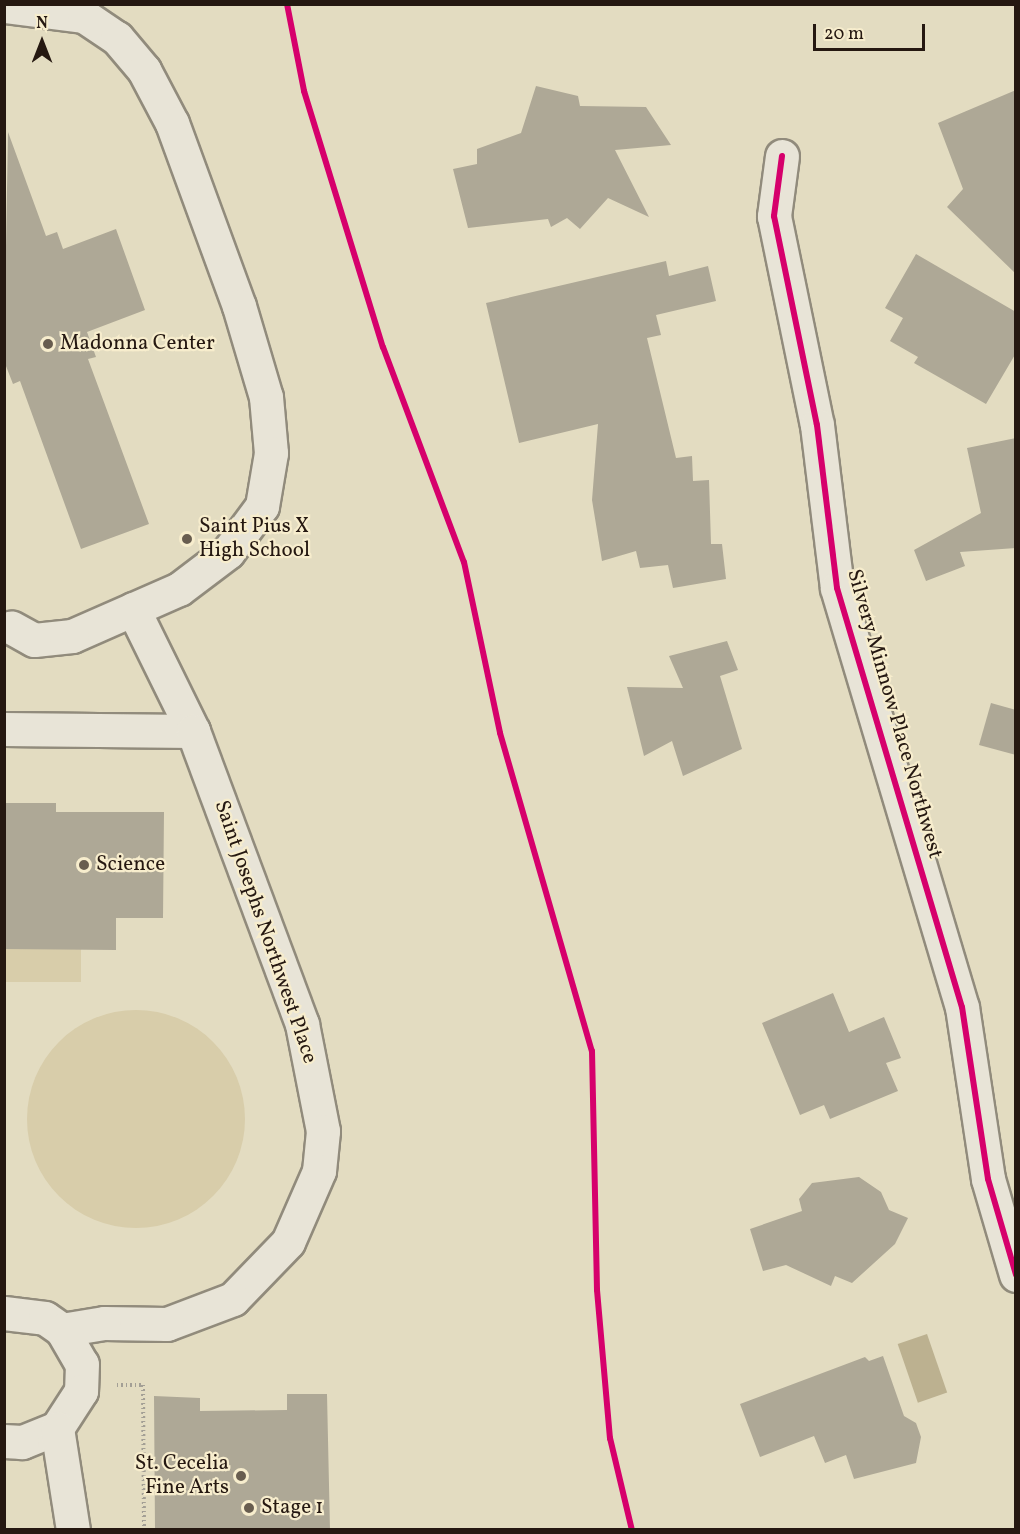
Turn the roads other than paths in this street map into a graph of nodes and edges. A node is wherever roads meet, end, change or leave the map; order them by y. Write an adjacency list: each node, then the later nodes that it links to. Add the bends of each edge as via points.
1 (4, 6): 3 (street, via 47,7 84,16 117,38 144,70 172,123 266,397 271,453 262,506 228,552 179,589)
2 (782, 156): 7 (street, Silvery Minnow Place Northwest, via 774,216 817,425 837,588 962,1007 988,1179)
3 (133, 609): 4 (street, via 72,636 34,640); 6 (street, Saint Josephs Northwest Place)
4 (10, 627)
5 (4, 729): 6 (street)
6 (192, 731): 9 (street, Saint Josephs Northwest Place, via 302,1024 323,1131 319,1171 288,1242 233,1299 167,1324 104,1323)
7 (1016, 1275)
8 (4, 1313): 9 (street, via 45,1318)
9 (62, 1330): 10 (street, via 82,1364 82,1378 72,1411)
10 (57, 1428): 11 (street, via 22,1442); 12 (street)
11 (4, 1441)
12 (73, 1530)

